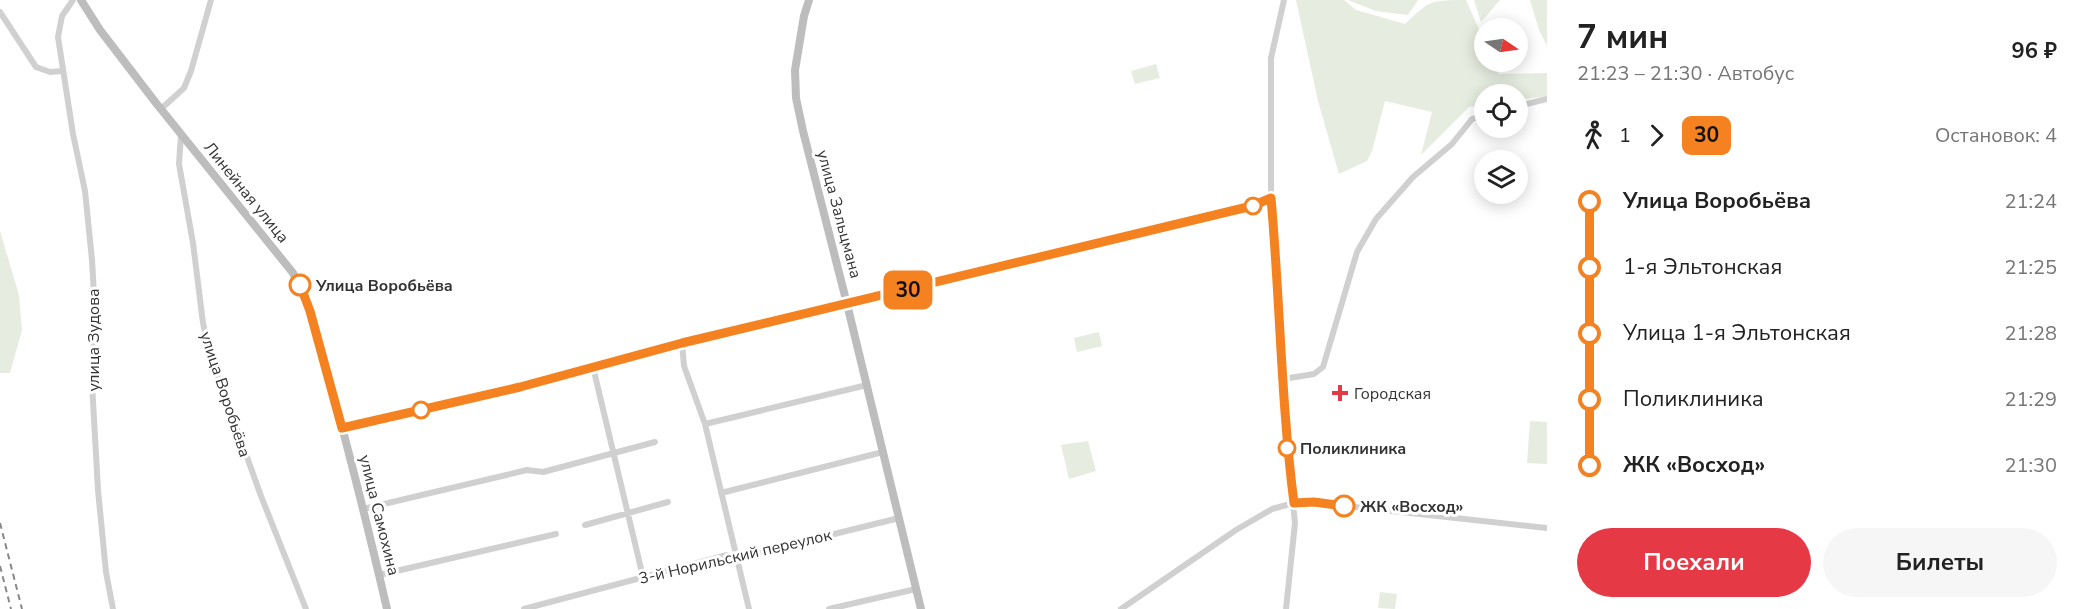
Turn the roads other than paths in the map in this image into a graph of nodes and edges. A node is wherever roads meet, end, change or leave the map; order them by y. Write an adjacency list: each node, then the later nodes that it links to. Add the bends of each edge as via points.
1 (73, 0): 7 (street, улица Зудова, via 62,16 58,38)
2 (81, 0): 10 (street, Линейная улица)
3 (211, 0): 10 (street, via 184,88)
4 (809, 0): 14 (street, улица Зальцмана, via 795,70 796,98)
5 (1284, 0): 13 (street, via 1271,58)
6 (0, 12): 7 (street, via 36,67)
7 (63, 72): 37 (street, улица Зудова, via 85,191 91,248 98,490)
8 (1547, 99): 9 (street)
9 (1528, 104)
10 (161, 110): 12 (street, Линейная улица)
11 (1474, 118): 17 (street, via 1376,219 1357,252 1323,367 1314,374)
12 (181, 134): 20 (street, Линейная улица, via 296,279 310,311); 38 (street, улица Воробьёва, via 178,164 210,354)
13 (1271, 198): 14 (street, via 1256,205); 17 (street)
14 (847, 304): 15 (street); 18 (street, улица Зальцмана)
15 (682, 343): 16 (street); 19 (street, via 684,366)
16 (593, 367): 20 (street); 23 (street)
17 (1283, 379): 26 (street)
18 (867, 385): 19 (street); 22 (street, улица Зальцмана)
19 (705, 424): 24 (street)
20 (342, 428): 27 (street, улица Самохина)
21 (655, 442): 23 (street)
22 (883, 452): 24 (street); 29 (street, улица Зальцмана)
23 (612, 455): 27 (street, via 543,472 527,470); 28 (street)
24 (721, 493): 33 (street)
25 (668, 502): 28 (street)
26 (1294, 503): 31 (street); 44 (street, via 1272,509 1236,530); 45 (street)
27 (363, 509): 34 (street, улица Самохина)
28 (626, 514): 30 (street); 35 (street)
29 (899, 518): 33 (street, 3-й Норильский переулок); 36 (street, улица Зальцмана)
30 (585, 525)
31 (1547, 528)
32 (556, 534): 34 (street)
33 (737, 558): 35 (street, 3-й Норильский переулок, via 727,555); 41 (street)
34 (379, 575): 39 (street, улица Самохина)
35 (643, 576): 40 (street, 3-й Норильский переулок)
36 (916, 589): 42 (street); 43 (street, улица Зальцмана)
37 (113, 609)
38 (306, 609)
39 (387, 609)
40 (524, 609)
41 (749, 609)
42 (829, 609)
43 (921, 609)
44 (1121, 609)
45 (1286, 609)

